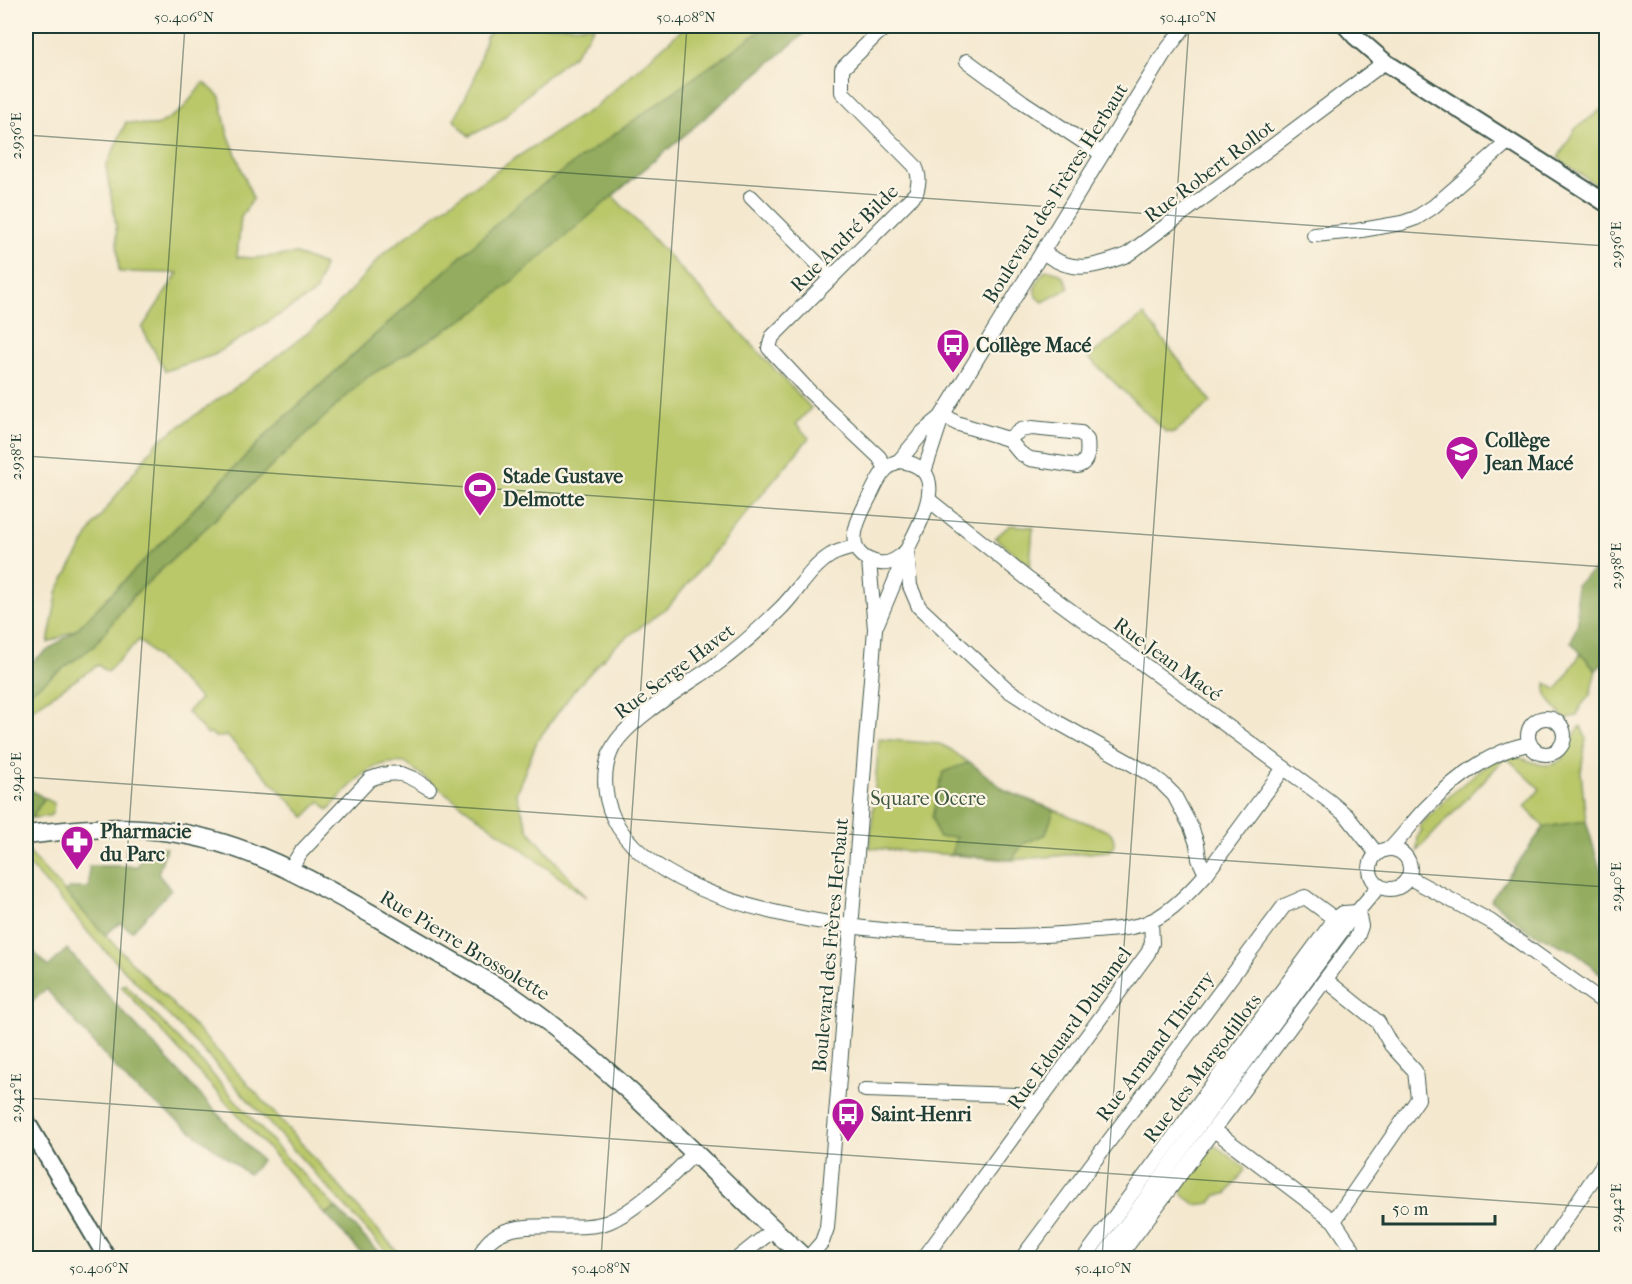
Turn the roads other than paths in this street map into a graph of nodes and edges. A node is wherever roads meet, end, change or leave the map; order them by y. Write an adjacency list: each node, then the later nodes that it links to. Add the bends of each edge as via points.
1 (888, 26): 12 (street, Rue André Bilde, via 842,69 842,92 915,166 919,184 916,193)
2 (1185, 26): 7 (street, Boulevard des Frères Herbaut)
3 (1347, 26): 5 (street)
4 (967, 62): 7 (street)
5 (1385, 62): 6 (street); 11 (street, Rue Robert Rollot, via 1127,255 1089,267 1074,267)
6 (1509, 141): 9 (street); 10 (street, via 1416,218)
7 (1102, 154): 11 (street, Boulevard des Frères Herbaut)
8 (751, 197): 12 (street)
9 (1606, 204)
10 (1314, 235)
11 (1043, 252): 13 (street, Boulevard des Frères Herbaut)
12 (832, 278): 15 (street, Rue André Bilde, via 772,337 769,348 879,458)
13 (943, 414): 14 (street, via 956,423); 15 (street, Boulevard des Frères Herbaut); 16 (street, Boulevard des Frères Herbaut)
14 (1008, 439): 14 (street, via 1030,459 1078,466 1087,458 1087,440 1081,434 1032,428)
15 (892, 465): 16 (street, via 910,463); 18 (street, Boulevard des Frères Herbaut, via 859,516)
16 (924, 472): 17 (street)
17 (929, 500): 19 (street, Boulevard des Frères Herbaut); 23 (street, Rue Jean Macé, via 1029,580)
18 (855, 547): 20 (street); 36 (street, Rue Serge Havet, via 833,553 820,563 758,630 627,729 613,747 605,781 609,808 621,831 648,857 682,879 758,908)
19 (904, 552): 20 (street, via 892,562); 21 (street, Boulevard des Frères Herbaut); 30 (street, via 910,586 920,607 979,664 1026,703 1148,772 1168,789 1191,826)
20 (869, 561): 21 (street, Boulevard des Frères Herbaut)
21 (875, 628): 36 (street, Boulevard des Frères Herbaut)
22 (1530, 744): 25 (street, via 1484,761 1428,805)
23 (1284, 768): 27 (street, Rue Jean Macé, via 1347,816); 30 (street)
24 (429, 788): 29 (street, via 404,773 385,773 370,779 301,852)
25 (1410, 826): 27 (street); 28 (street)
26 (26, 835): 29 (main road, Rue Pierre Brossolette, via 84,828 171,832 237,848)
27 (1383, 851): 28 (street, via 1399,852); 32 (street, via 1370,864 1374,882)
28 (1407, 858): 31 (street)
29 (290, 870): 43 (main road, Rue Pierre Brossolette, via 527,1006 584,1051)
30 (1206, 874): 35 (street)
31 (1408, 877): 32 (street, via 1396,888); 38 (street, via 1491,921)
32 (1379, 886): 33 (street, Rue des Margodillots)
33 (1358, 912): 34 (street, via 1343,913); 37 (street, via 1361,926 1357,937); 54 (street, Rue des Margodillots)
34 (1335, 919): 52 (street, Rue Armand Thierry, via 1305,897 1284,906); 53 (street, Rue des Margodillots)
35 (1151, 921): 36 (street, Rue Serge Havet, via 1030,937 951,936); 40 (street, Rue Edouard Duhamel, via 1152,943 1148,953)
36 (851, 926): 50 (street, Boulevard des Frères Herbaut, via 826,1228 822,1242)
37 (1326, 980): 42 (street); 45 (street, via 1378,1022 1391,1045 1415,1071 1418,1099)
38 (1606, 1004)
39 (865, 1090): 40 (street, via 1016,1095)
40 (1035, 1105): 51 (street, Rue Edouard Duhamel)
41 (26, 1121): 47 (street)
42 (1214, 1130): 45 (street); 55 (street)
43 (694, 1153): 46 (main road, Rue Pierre Brossolette); 48 (street, via 648,1196 610,1221 595,1226 511,1229 491,1238)
44 (1606, 1160): 57 (street)
45 (1334, 1221): 56 (street, via 1352,1248)
46 (774, 1230): 49 (street); 50 (main road, Rue Pierre Brossolette)
47 (107, 1258)
48 (480, 1258)
49 (738, 1258)
50 (806, 1258)
51 (924, 1258)
52 (1022, 1258)
53 (1084, 1258)
54 (1101, 1258)
55 (1118, 1258)
56 (1352, 1258)
57 (1539, 1258)

